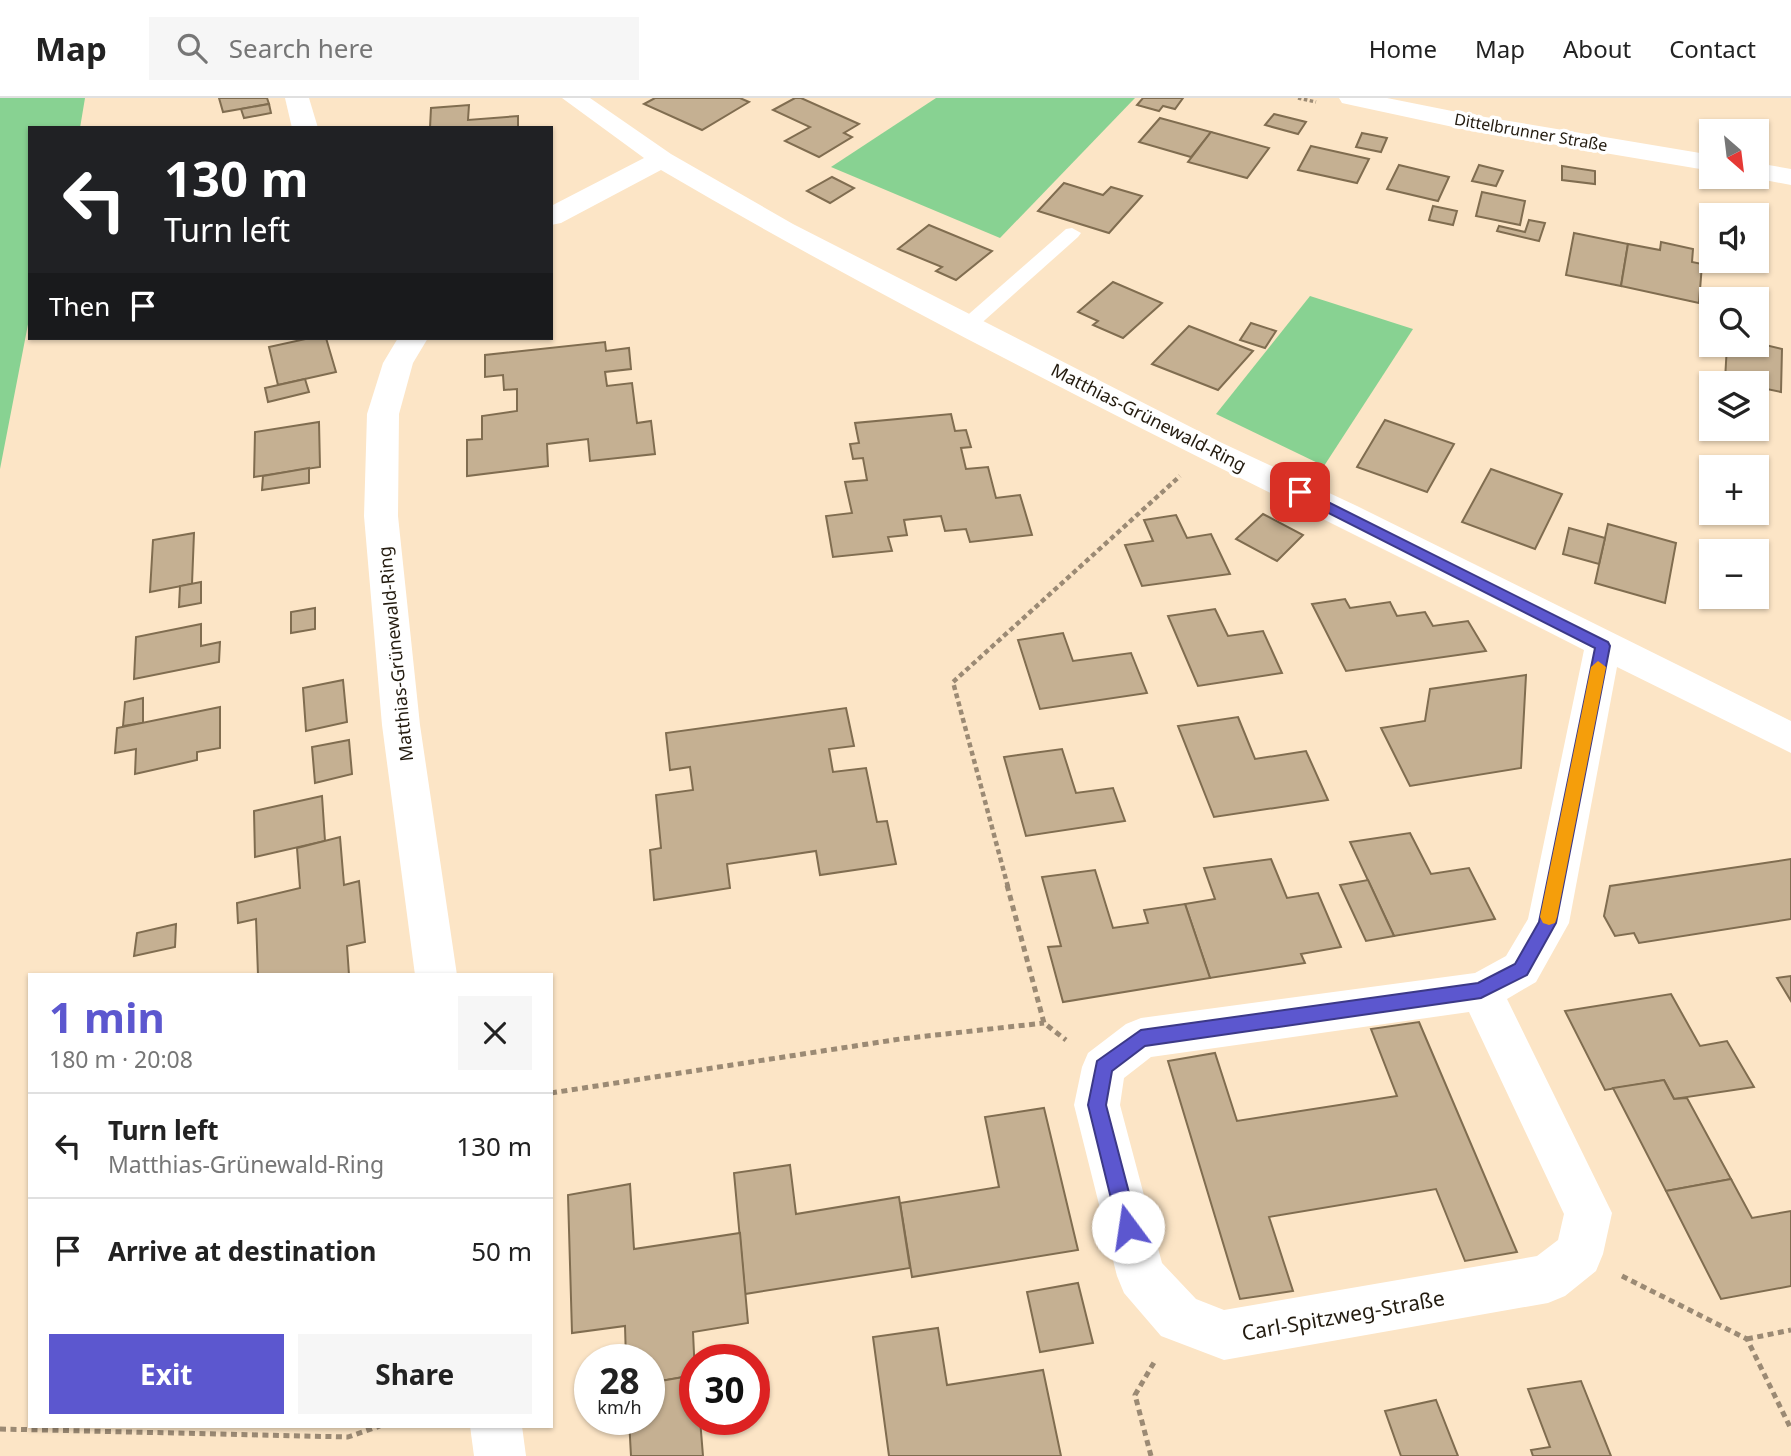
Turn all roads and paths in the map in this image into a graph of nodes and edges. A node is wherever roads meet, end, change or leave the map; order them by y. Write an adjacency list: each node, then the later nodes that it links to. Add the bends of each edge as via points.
1 (297, 98): 4 (street)
2 (574, 98): 5 (street, Matthias-Grünewald-Ring)
3 (1351, 98): 6 (street, Dittelbrunner Straße)
4 (304, 126)
5 (662, 159): 9 (street); 11 (street, Matthias-Grünewald-Ring, via 783,230)
6 (1699, 161)
7 (1769, 173): 8 (street)
8 (1791, 177)
9 (553, 216)
10 (1072, 233): 11 (lane)
11 (969, 324): 13 (street, Matthias-Grünewald-Ring)
12 (412, 340): 16 (street, Matthias-Grünewald-Ring, via 397,363 383,414 380,516 401,724)
13 (1209, 449): 14 (street, Matthias-Grünewald-Ring); 18 (path, via 953,682)
14 (1603, 646): 15 (street, Matthias-Grünewald-Ring); 17 (street, via 1548,923 1521,970)
15 (1791, 738)
16 (436, 973)
17 (1481, 990): 19 (street, via 1141,1038); 21 (street, via 1588,1213)
18 (1044, 1023): 19 (path); 20 (path, via 900,1039)
19 (1104, 1067): 22 (street, Carl-Spitzweg-Straße, via 1097,1105 1141,1276)
20 (553, 1093)
21 (1579, 1254): 22 (street, Carl-Spitzweg-Straße, via 1548,1279 1224,1335); 24 (path)
22 (1179, 1318): 30 (path, via 1135,1395)
23 (1791, 1331): 24 (path)
24 (1747, 1339): 28 (path)
25 (374, 1428): 27 (path, via 348,1437)
26 (496, 1428): 29 (street)
27 (0, 1429)
28 (1791, 1429)
29 (500, 1456)
30 (1151, 1456)

